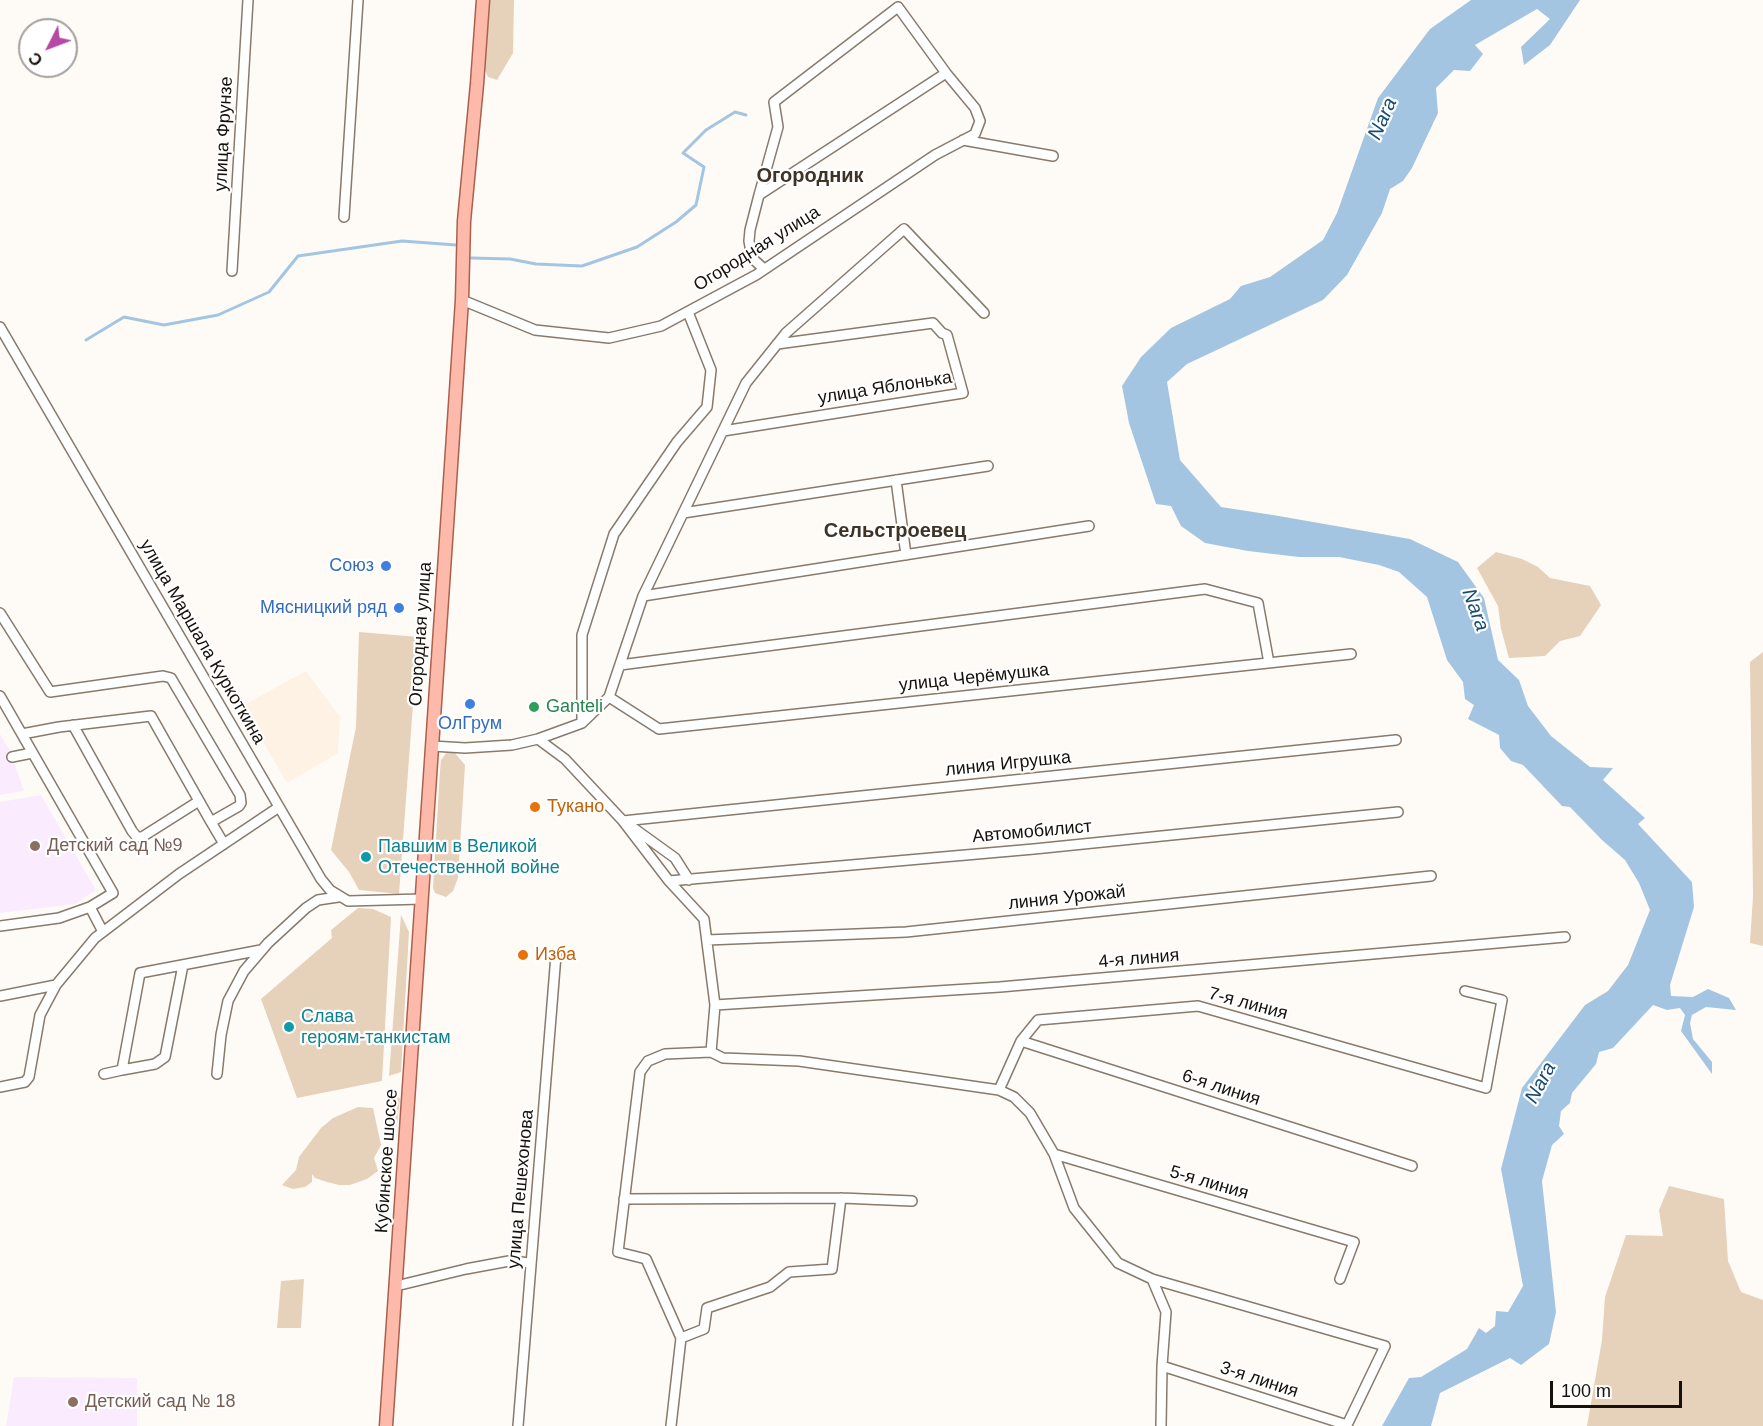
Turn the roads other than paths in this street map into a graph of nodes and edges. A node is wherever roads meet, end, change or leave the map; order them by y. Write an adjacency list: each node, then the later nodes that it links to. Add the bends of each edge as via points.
1 (249, 0): 10 (street, улица Фрунзе)
2 (358, 0): 8 (street)
3 (483, 0): 11 (main road, Огородная улица, via 464,221)
4 (946, 73): 5 (street, Огородная улица, via 975,108 980,121 975,134); 7 (street); 7 (street, Огородная улица, via 898,7 774,102 778,127)
5 (963, 140): 6 (street); 9 (street, Огородная улица, via 934,154)
6 (1053, 156)
7 (759, 195): 9 (street, via 749,242 752,258)
8 (344, 217)
9 (764, 269): 12 (street, Огородная улица)
10 (232, 271)
11 (462, 300): 12 (street, Огородная улица, via 535,330 609,338 661,326); 34 (main road, Огородная улица)
12 (688, 312): 29 (street, via 711,370 707,407 677,442 614,534 582,635)
13 (984, 313): 15 (street, via 904,229)
14 (0, 327): 38 (street, улица Маршала Куркоткина)
15 (777, 344): 16 (street, via 746,383); 16 (street, улица Яблонька, via 933,323 947,335 963,393)
16 (723, 430): 19 (street)
17 (988, 466): 18 (street)
18 (896, 480): 19 (street); 21 (street)
19 (683, 513): 22 (street)
20 (1089, 526): 21 (street)
21 (906, 555): 22 (street)
22 (643, 596): 26 (street)
23 (0, 613): 41 (street, via 50,692 171,678 240,795 239,806)
24 (1351, 654): 25 (street, улица Черёмушка)
25 (1269, 663): 26 (street, via 1258,603 1205,589); 28 (street, улица Черёмушка, via 659,729)
26 (620, 665): 28 (street)
27 (0, 696): 31 (street)
28 (609, 698): 29 (street)
29 (582, 723): 32 (street)
30 (73, 725): 31 (street); 37 (street, via 151,716); 37 (street, via 137,837)
31 (22, 734): 35 (street)
32 (538, 739): 34 (street, via 512,745); 40 (street, via 566,759)
33 (1396, 740): 40 (street, линия Игрушка)
34 (432, 746): 47 (main road, Огородная улица)
35 (32, 753): 36 (street); 48 (street, via 113,893)
36 (12, 757)
37 (199, 801): 41 (street)
38 (279, 807): 42 (street); 46 (street, улица Маршала Куркоткина, via 321,879)
39 (1398, 812): 44 (street, Автомобилист)
40 (623, 821): 44 (street, via 675,858); 45 (street)
41 (211, 822): 42 (street)
42 (224, 844): 50 (street)
43 (1431, 876): 52 (street, линия Урожай, via 906,932)
44 (689, 880): 45 (street, Автомобилист)
45 (669, 881): 52 (street, via 704,919)
46 (338, 897): 47 (street, via 348,901); 53 (street, via 318,900 306,908)
47 (422, 899): 75 (main road, Кубинское шоссе)
48 (90, 907): 49 (street, via 59,918); 50 (street)
49 (0, 926)
50 (103, 932): 56 (street)
51 (1565, 937): 59 (street, 4-я линия, via 1000,987)
52 (707, 940): 59 (street)
53 (261, 950): 55 (street); 64 (street, via 228,1001)
54 (556, 955): 72 (street, улица Пешехонова)
55 (183, 965): 62 (street, via 165,1057 155,1064); 62 (street, via 140,973)
56 (56, 985): 58 (street); 65 (street, via 40,1015 29,1077 25,1082)
57 (1465, 991): 60 (street, 7-я линия, via 1502,1000 1486,1088 1198,1006 1038,1020)
58 (0, 996)
59 (715, 1005): 61 (street)
60 (1021, 1041): 66 (street, 7-я линия); 68 (street, 6-я линия)
61 (711, 1052): 66 (street, via 723,1058 799,1061); 70 (street, via 665,1054 648,1062 640,1072)
62 (122, 1070): 63 (street)
63 (104, 1074)
64 (217, 1074)
65 (0, 1087)
66 (999, 1090): 67 (street, via 1014,1097 1030,1113)
67 (1054, 1154): 73 (street, via 1074,1208 1118,1263); 74 (street, 5-я линия, via 1354,1242)
68 (1412, 1166)
69 (841, 1198): 70 (street); 71 (street); 76 (street, via 832,1269 789,1272 770,1287 707,1308 704,1329)
70 (624, 1199): 76 (street, via 618,1252 646,1259)
71 (912, 1201)
72 (531, 1263): 75 (street, via 509,1261); 80 (street, улица Пешехонова)
73 (1152, 1279): 77 (street, via 1166,1312); 78 (street, via 1385,1346)
74 (1340, 1279)
75 (396, 1286): 79 (main road, Кубинское шоссе)
76 (681, 1338): 81 (street)
77 (1162, 1366): 78 (street, 3-я линия); 82 (street)
78 (1347, 1425)
79 (387, 1426)
80 (518, 1426)
81 (671, 1426)
82 (1161, 1426)

